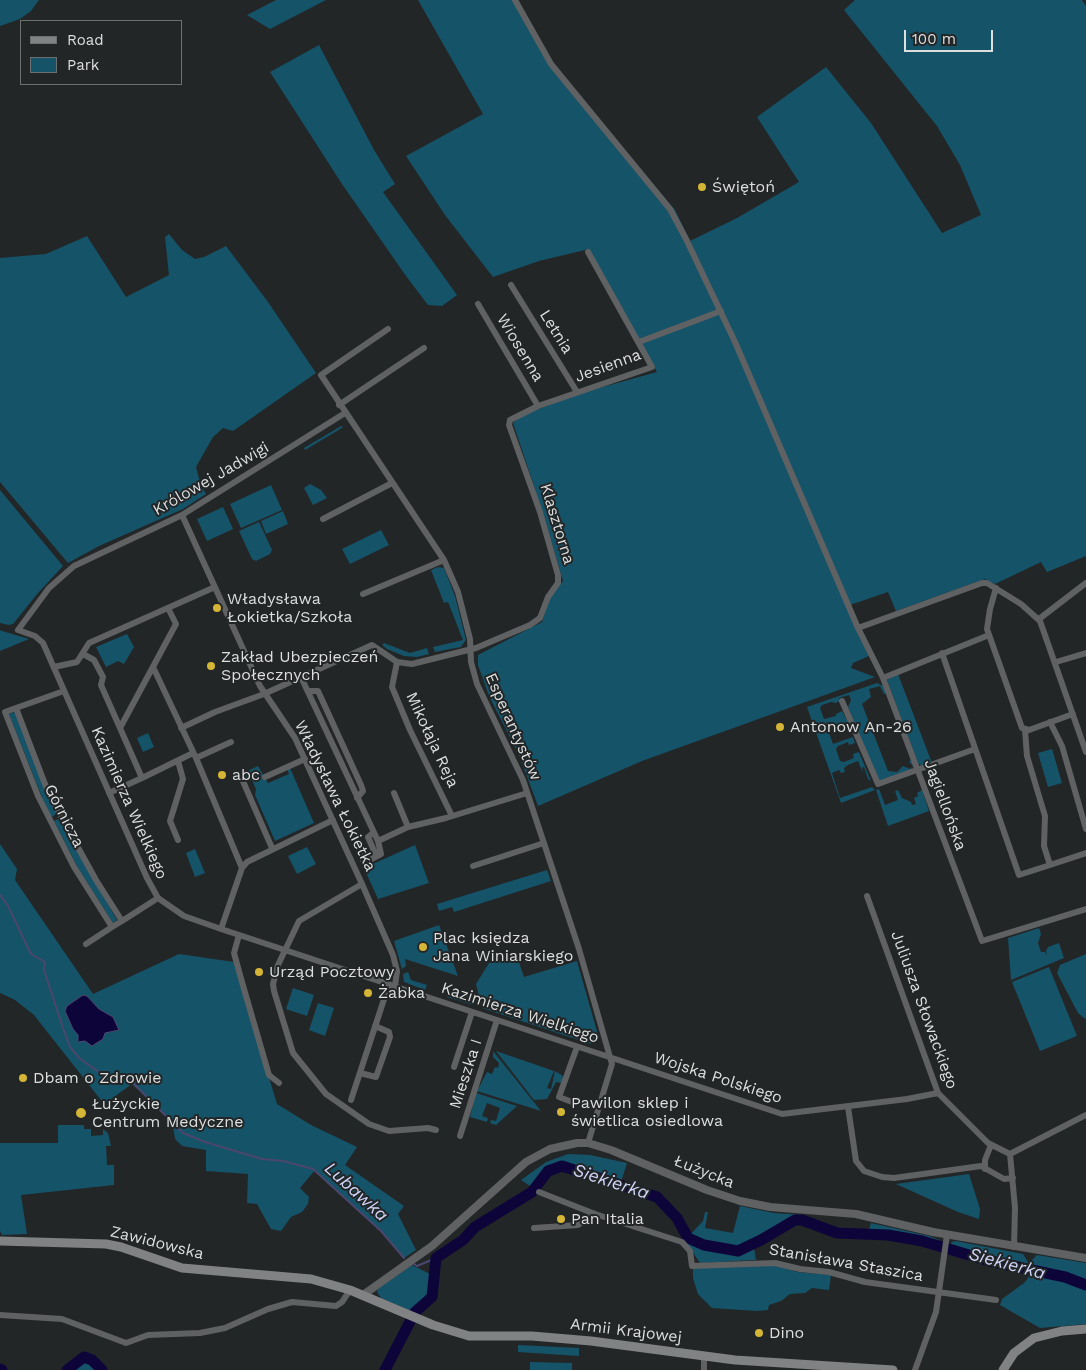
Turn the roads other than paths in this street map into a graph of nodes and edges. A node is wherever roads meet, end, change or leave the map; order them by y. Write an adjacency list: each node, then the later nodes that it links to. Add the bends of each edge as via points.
1 (515, 0): 5 (street, Jagiellońska, via 540,48 567,86 670,208)
2 (588, 252): 7 (street, Jesienna)
3 (511, 285): 9 (street, Letnia)
4 (478, 304): 11 (street, Wiosenna)
5 (721, 311): 7 (street); 25 (street, Jagiellońska)
6 (388, 329): 10 (street, via 321,375)
7 (639, 342): 9 (street, Jesienna, via 652,367)
8 (424, 348): 10 (street)
9 (577, 392): 11 (street, Jesienna)
10 (339, 404): 12 (street)
11 (538, 406): 13 (street, Jesienna)
12 (345, 413): 14 (street); 15 (street, Królowej Jadwigi)
13 (510, 420): 27 (street, Klasztorna, via 559,582 538,620)
14 (392, 483): 16 (street); 17 (street)
15 (182, 515): 19 (street, Władysława Łokietka); 24 (street, Królowej Jadwigi, via 74,566 49,588)
16 (323, 519)
17 (444, 560): 21 (street); 27 (street, Esperantystów, via 458,592)
18 (1086, 583): 23 (street)
19 (215, 587): 22 (street); 38 (street, Władysława Łokietka)
20 (996, 588): 23 (street); 25 (street, via 982,582); 26 (street, via 987,622)
21 (363, 594)
22 (168, 608): 29 (street, via 89,643); 34 (street, via 176,624)
23 (1039, 619): 32 (street)
24 (23, 622): 33 (street, Kazimierza Wielkiego, via 18,630 39,639)
25 (858, 628): 36 (street, Jagiellońska)
26 (989, 635): 30 (street); 46 (street)
27 (471, 650): 31 (street, via 412,664); 59 (street, Esperantystów, via 471,662 483,700 516,763)
28 (1086, 653): 32 (street)
29 (83, 654): 33 (street, via 77,662); 44 (street, via 94,660 103,677 101,686)
30 (942, 654): 36 (street); 48 (street)
31 (397, 662): 35 (street, via 372,645); 61 (street, Mikołaja Reja, via 392,687)
32 (1056, 662): 42 (street)
33 (54, 667): 37 (street, Kazimierza Wielkiego)
34 (153, 667): 44 (street); 45 (street)
35 (301, 677): 38 (street); 66 (street)
36 (883, 678): 53 (street, Jagiellońska)
37 (64, 691): 40 (street, Górnicza); 57 (street, Kazimierza Wielkiego)
38 (264, 694): 45 (street); 51 (street, Władysława Łokietka, via 290,729)
39 (842, 701): 53 (street, via 877,784)
40 (16, 708): 41 (street, Górnicza); 60 (street, Górnicza)
41 (2, 712): 63 (street, Górnicza)
42 (1073, 714): 43 (street); 49 (street)
43 (1050, 722): 46 (street); 65 (street, via 1062,746)
44 (120, 728): 55 (street)
45 (181, 728): 50 (street)
46 (1025, 730): 74 (street, via 1026,756 1045,816 1044,846)
47 (231, 742): 50 (street)
48 (975, 749): 53 (street); 74 (street, via 1019,875)
49 (1086, 752)
50 (195, 756): 52 (street); 76 (street)
51 (305, 759): 54 (street); 62 (street, Władysława Łokietka)
52 (178, 761): 55 (street); 67 (street, via 183,778 170,821)
53 (918, 770): 80 (street, Jagiellońska, via 982,941)
54 (265, 777)
55 (142, 778): 57 (street)
56 (242, 779): 71 (street)
57 (109, 793): 79 (street, Kazimierza Wielkiego)
58 (394, 793): 64 (street)
59 (527, 793): 61 (street); 70 (street, Esperantystów)
60 (60, 816): 63 (street); 81 (street, Górnicza)
61 (452, 816): 64 (street)
62 (332, 820): 71 (street); 77 (street, Władysława Łokietka)
63 (50, 821): 82 (street, Górnicza, via 74,867)
64 (410, 828): 69 (street)
65 (1086, 829)
66 (373, 833): 69 (street); 72 (street, via 368,836)
67 (178, 840)
68 (355, 840): 69 (street, via 366,862 381,854)
69 (378, 841)
70 (544, 843): 75 (street); 92 (street, Esperantystów, via 579,949)
71 (272, 848): 76 (street)
72 (375, 853)
73 (1086, 853): 74 (street)
74 (1050, 865)
75 (472, 866)
76 (242, 868): 83 (street)
77 (362, 884): 86 (street, via 301,918); 87 (street, Władysława Łokietka, via 394,954 397,972)
78 (868, 896): 96 (street, Juliusza Słowackiego)
79 (158, 898): 81 (street); 83 (street, Kazimierza Wielkiego, via 184,916)
80 (1086, 909)
81 (122, 921): 82 (street)
82 (112, 927): 85 (street)
83 (221, 929): 84 (street, Kazimierza Wielkiego)
84 (239, 935): 86 (street, Kazimierza Wielkiego); 95 (street, via 234,953 269,1076)
85 (86, 944)
86 (284, 950): 87 (street, Kazimierza Wielkiego); 101 (street, via 273,984 274,991 293,1053 326,1094 369,1124 388,1131)
87 (392, 985): 88 (street, Kazimierza Wielkiego); 90 (street, Władysława Łokietka)
88 (472, 1012): 89 (street, Kazimierza Wielkiego); 93 (street)
89 (498, 1020): 91 (street, Kazimierza Wielkiego); 102 (street, Mieszka I)
90 (375, 1026): 94 (street, Władysława Łokietka); 94 (street, via 389,1032 390,1038 376,1077)
91 (577, 1047): 92 (street, Kazimierza Wielkiego); 98 (street, via 560,1097)
92 (609, 1058): 99 (street, Wojska Polskiego, via 782,1114); 103 (street, Esperantystów, via 612,1066)
93 (454, 1067)
94 (360, 1073): 97 (street, Władysława Łokietka)
95 (279, 1083)
96 (938, 1093): 99 (street, Wojska Polskiego); 104 (street, Juliusza Słowackiego)
97 (351, 1100)
98 (572, 1102)
99 (848, 1107): 106 (street, via 856,1161 864,1171 888,1178)
100 (1086, 1115): 105 (street)
101 (436, 1130)
102 (460, 1136)
103 (588, 1143): 111 (street, Łużycka, via 640,1160 740,1201 770,1207 856,1214); 117 (street, Łużycka, via 559,1146 526,1162 432,1246)
104 (992, 1145): 105 (street, Juliusza Słowackiego); 106 (street, via 984,1160)
105 (1010, 1154): 107 (street)
106 (985, 1168): 107 (street, via 1004,1179)
107 (1012, 1178): 113 (street, via 1016,1215)
108 (539, 1192): 109 (street)
109 (595, 1214): 110 (street, via 578,1225); 116 (street, Stanisława Staszica, via 682,1242 690,1251 692,1266 776,1263 865,1282)
110 (534, 1228)
111 (946, 1239): 113 (street, Łużycka); 116 (street)
112 (0, 1241): 115 (main road, Zawidowska, via 106,1244 182,1268 303,1278)
113 (1014, 1247): 114 (street, Łużycka)
114 (1086, 1258)
115 (350, 1290): 117 (main road, Zawidowska); 119 (street, via 336,1306 292,1302 225,1328 148,1336 126,1343 62,1319)
116 (939, 1292): 118 (street, Stanisława Staszica); 125 (street, via 936,1312)
117 (363, 1294): 121 (main road, Armii Krajowej, via 469,1336 518,1335 591,1341)
118 (996, 1300)
119 (0, 1316)
120 (1086, 1329): 126 (main road, via 1034,1338 1014,1353)
121 (704, 1356): 122 (main road, Armii Krajowej); 123 (street)
122 (863, 1369): 124 (main road, Armii Krajowej)
123 (704, 1370)
124 (893, 1370)
125 (915, 1370)
126 (1003, 1370)

